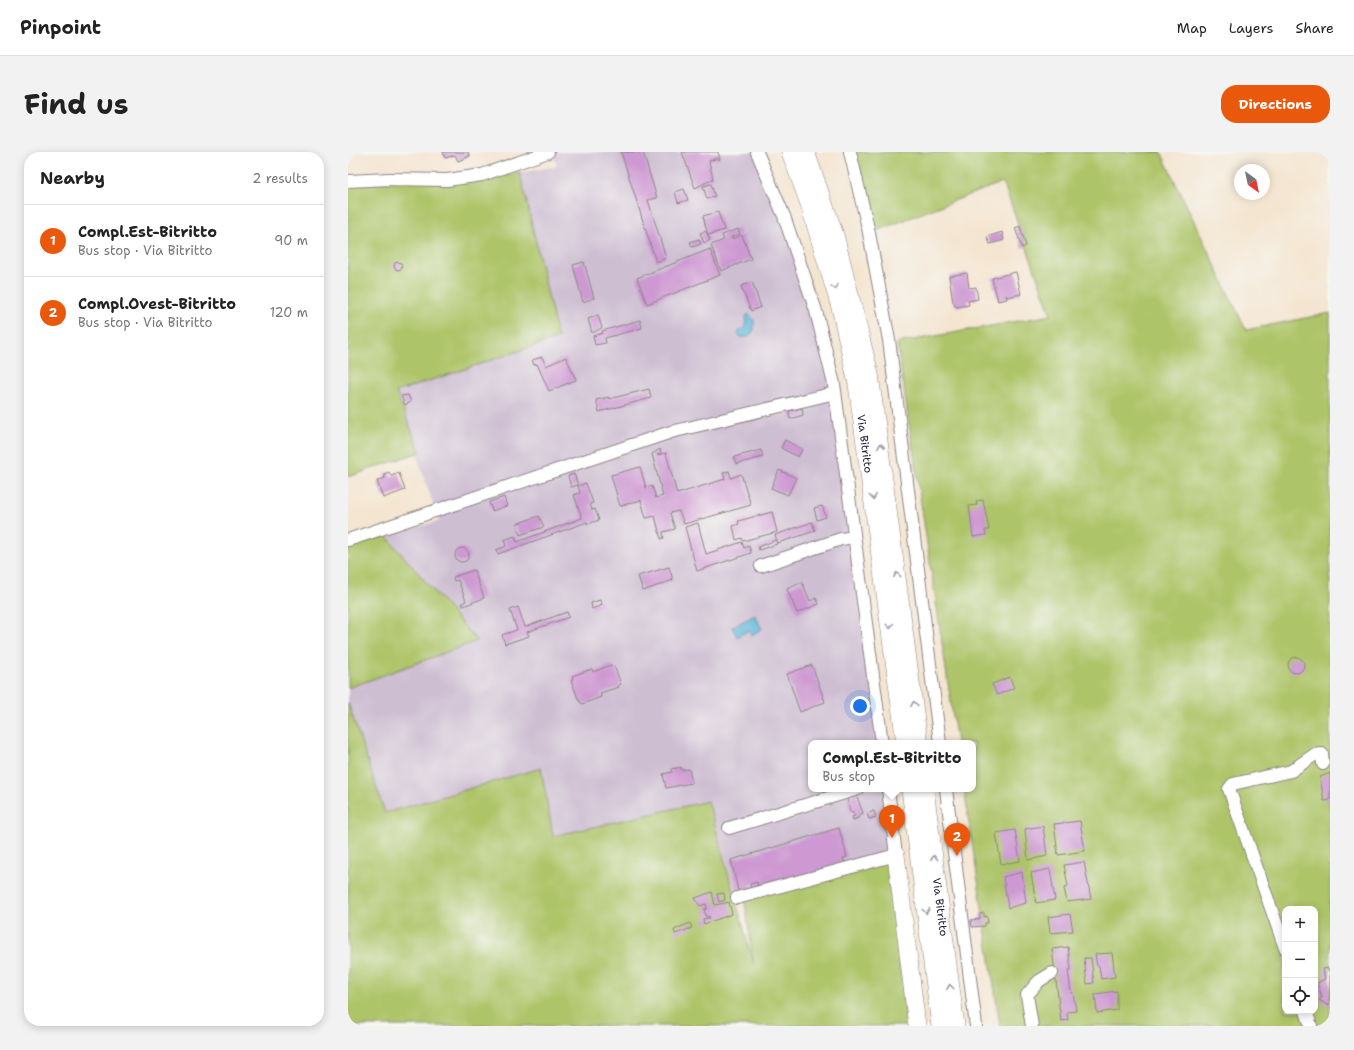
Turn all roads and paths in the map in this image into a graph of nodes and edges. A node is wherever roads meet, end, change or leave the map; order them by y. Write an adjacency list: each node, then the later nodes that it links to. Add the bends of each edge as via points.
1 (548, 152): 8 (street, via 482,175 447,180 389,178)
2 (756, 152): 11 (street, via 784,216 813,304)
3 (780, 152): 9 (highway, via 802,208)
4 (790, 152): 9 (highway, Via Bitritto)
5 (806, 152): 10 (highway, Via Bitritto, via 835,235)
6 (816, 152): 10 (highway, via 854,275)
7 (850, 152): 18 (street, via 868,228 888,340)
8 (348, 181)
9 (824, 250): 16 (highway, Via Bitritto, one-way to 16, via 857,384)
10 (860, 332): 17 (highway, Via Bitritto, one-way to 10, via 876,414)
11 (835, 393): 12 (street); 13 (street, via 671,432)
12 (854, 537): 14 (street); 15 (street)
13 (348, 540)
14 (761, 566)
15 (882, 740)
16 (905, 740)
17 (919, 740)
18 (940, 740)
19 (1322, 764): 28 (street, via 1322,754 1314,755 1291,771 1233,784 1229,789)
20 (848, 792): 25 (street)
21 (888, 792): 26 (street)
22 (910, 792): 32 (highway, Via Bitritto, one-way to 32)
23 (925, 792): 33 (highway, Via Bitritto, one-way to 23)
24 (946, 792): 34 (street)
25 (729, 828)
26 (896, 855): 27 (street); 31 (highway)
27 (737, 898)
28 (1283, 942)
29 (1052, 973): 35 (street, via 1039,981 1028,995)
30 (1307, 1014): 36 (street)
31 (917, 1026)
32 (940, 1026)
33 (956, 1026)
34 (976, 1026)
35 (1032, 1026)
36 (1311, 1026)

